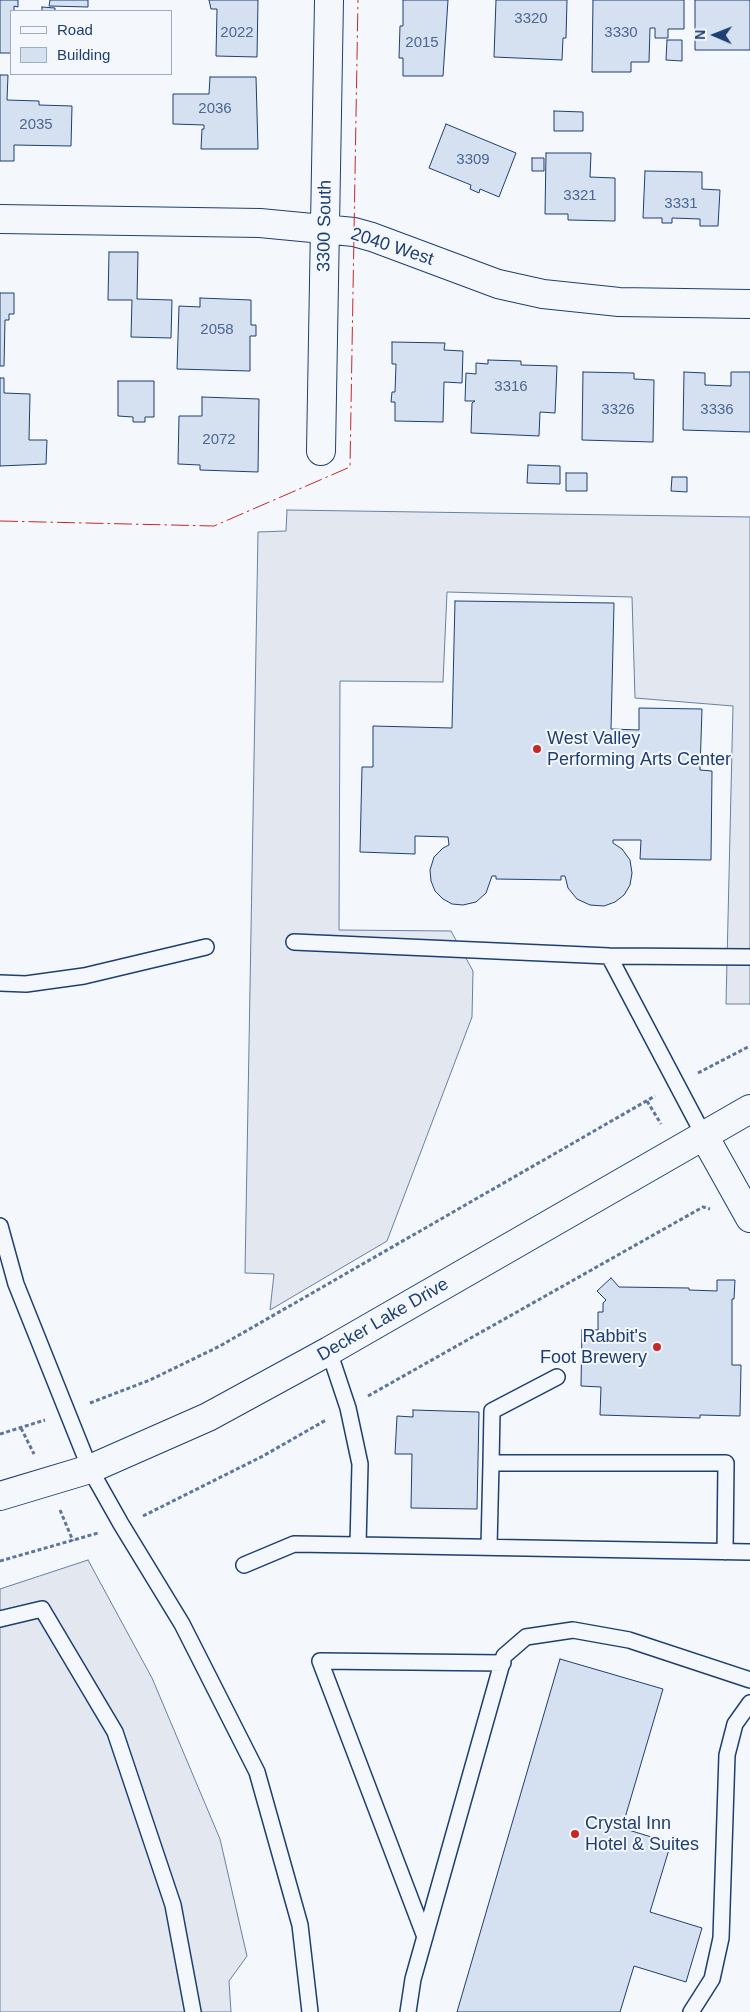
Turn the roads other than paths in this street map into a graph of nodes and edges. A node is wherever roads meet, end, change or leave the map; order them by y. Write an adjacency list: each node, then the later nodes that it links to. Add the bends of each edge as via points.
1 (329, 0): 3 (street, 3300 South)
2 (0, 219): 3 (street, 2040 West, via 260,223)
3 (325, 230): 4 (street, 2040 West, via 372,237 498,284 543,294 619,302); 5 (street, 3300 South)
4 (750, 304)
5 (321, 452)
6 (294, 942): 8 (lane)
7 (206, 947): 10 (lane, via 84,976 26,984)
8 (609, 956): 9 (lane); 12 (lane)
9 (750, 957)
10 (0, 983)
11 (749, 1112): 12 (street, Decker Lake Drive)
12 (703, 1134): 13 (street); 15 (street, Decker Lake Drive)
13 (750, 1218)
14 (0, 1226): 18 (lane, via 16,1284)
15 (329, 1351): 18 (street, Decker Lake Drive, via 208,1417); 20 (lane, via 348,1408 360,1464)
16 (557, 1377): 17 (lane, via 492,1411)
17 (491, 1463): 21 (lane); 22 (lane, via 726,1463)
18 (90, 1469): 19 (street, Decker Lake Drive); 31 (lane, via 182,1624 257,1772 300,1925)
19 (0, 1496)
20 (358, 1545): 21 (lane); 24 (lane, via 294,1544)
21 (489, 1547): 22 (lane)
22 (725, 1552): 23 (lane)
23 (750, 1552)
24 (244, 1566)
25 (0, 1619): 30 (lane, via 42,1609 115,1732 173,1905)
26 (502, 1663): 27 (lane, via 504,1656 526,1636 573,1630 629,1640); 29 (lane); 29 (lane, via 320,1661)
27 (750, 1680)
28 (750, 1703): 33 (lane, via 735,1724 727,1755 721,1938 712,1979)
29 (426, 1937): 32 (lane, via 413,1979)
30 (193, 2012)
31 (310, 2012)
32 (408, 2012)
33 (691, 2012)

